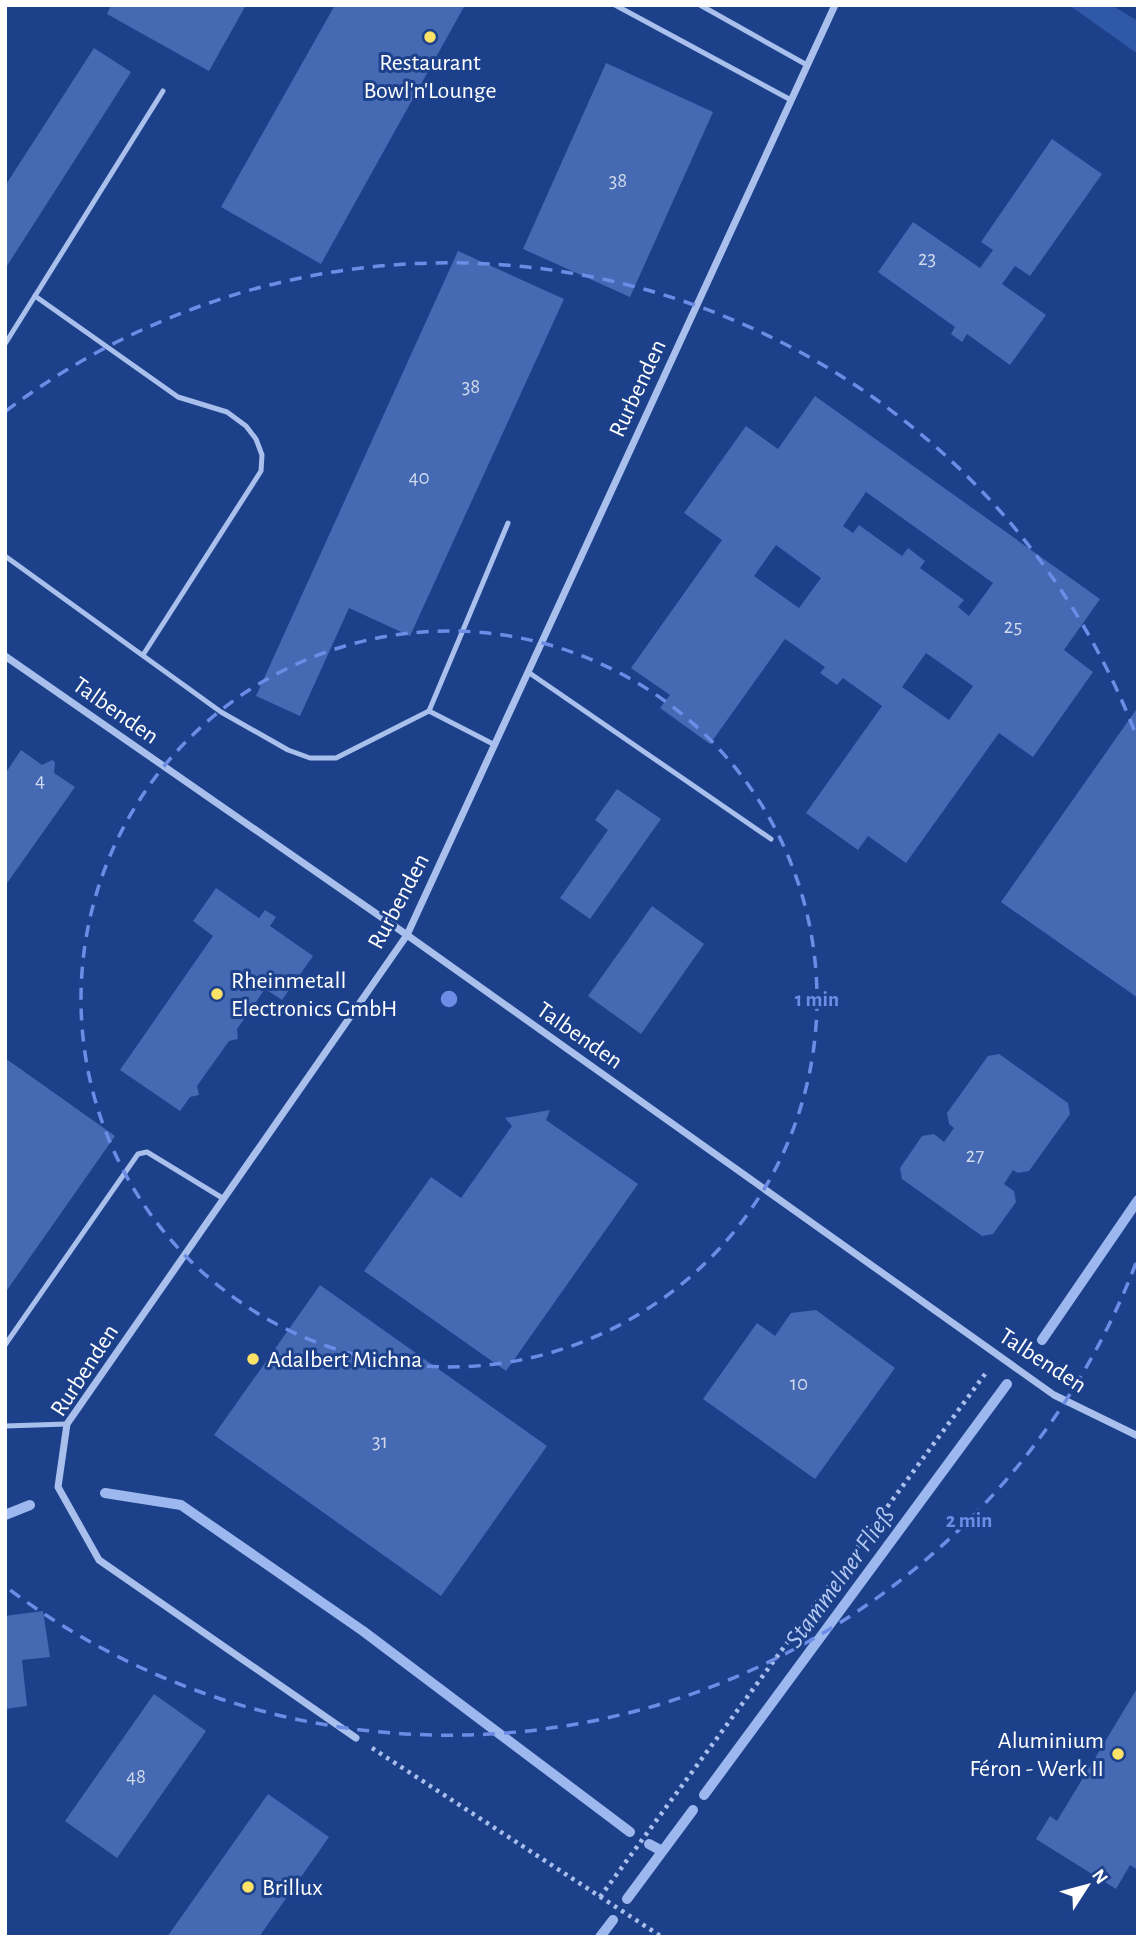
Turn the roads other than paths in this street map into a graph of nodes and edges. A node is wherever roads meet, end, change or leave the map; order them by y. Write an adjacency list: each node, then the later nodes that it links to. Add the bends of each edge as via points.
1 (615, 5): 6 (lane)
2 (700, 5): 4 (lane)
3 (835, 5): 4 (street, Rurbenden)
4 (807, 65): 6 (street, Rurbenden)
5 (163, 91): 7 (lane)
6 (791, 100): 13 (street, Rurbenden)
7 (35, 296): 8 (lane); 11 (lane, via 178,397 227,412 257,439 262,455 261,471)
8 (5, 344)
9 (508, 523): 14 (lane)
10 (5, 556): 11 (lane)
11 (143, 655): 14 (lane, via 221,712 310,758 336,758)
12 (5, 656): 17 (street, Talbenden)
13 (528, 672): 15 (street, Rurbenden); 16 (lane)
14 (429, 711): 15 (lane)
15 (495, 745): 17 (street, Rurbenden)
16 (771, 839)
17 (407, 935): 18 (street, Rurbenden); 22 (street, Talbenden, via 1054,1395)
18 (223, 1199): 19 (lane, via 147,1152 138,1154); 20 (street, Rurbenden)
19 (5, 1345)
20 (67, 1424): 21 (lane); 23 (street, Rurbenden, via 58,1487 99,1560)
21 (5, 1426)
22 (1138, 1436)
23 (356, 1738)

